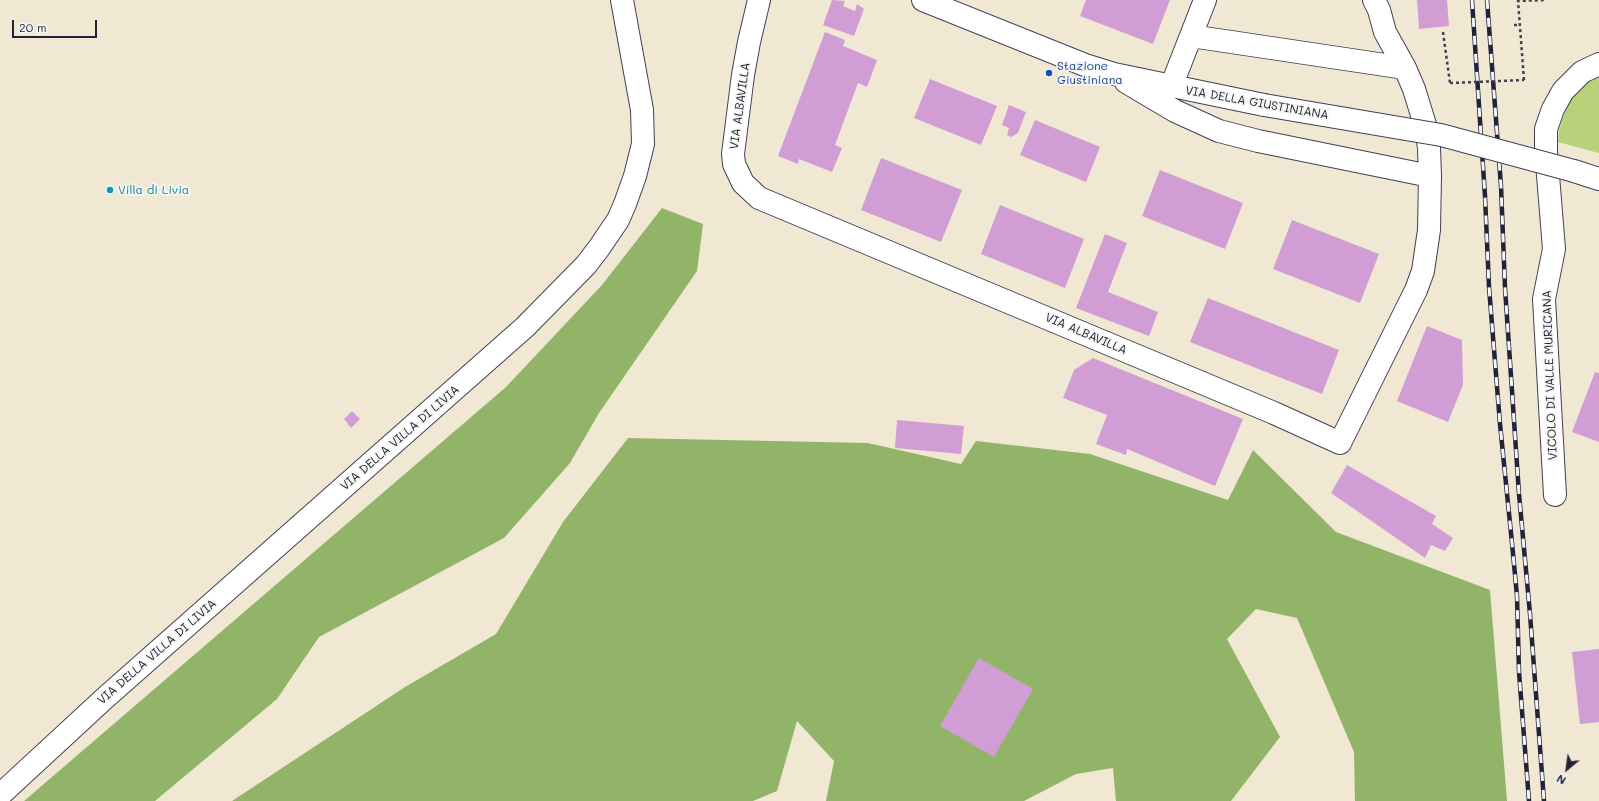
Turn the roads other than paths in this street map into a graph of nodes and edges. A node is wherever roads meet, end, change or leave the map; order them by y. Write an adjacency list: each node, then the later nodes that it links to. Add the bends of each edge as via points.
1 (622, 0): 14 (street, VIA DELLA VILLA DI LIVIA, via 642,110 643,144 625,204 618,220 599,248 525,327 105,698)
2 (759, 0): 11 (street, VIA ALBAVILLA, via 743,75 733,154 734,164 742,183 759,198 1274,412 1340,443 1416,290 1429,230)
3 (923, 0): 9 (street, VIA DELLA GIUSTINIANA, via 1085,65)
4 (1205, 0): 6 (street)
5 (1374, 0): 8 (street, via 1385,32)
6 (1191, 36): 8 (street); 10 (street)
7 (1599, 64): 13 (street, VICOLO DI VALLE MURICANA, via 1582,72 1563,90 1552,109 1546,129 1554,249 1544,300)
8 (1405, 68): 11 (street, via 1426,128)
9 (1114, 74): 10 (street, VIA DELLA GIUSTINIANA); 11 (street, via 1144,95 1219,131)
10 (1171, 87): 12 (street, VIA DELLA GIUSTINIANA, bridge, via 1441,135)
11 (1430, 176)
12 (1599, 179)
13 (1555, 495)
14 (0, 795)

